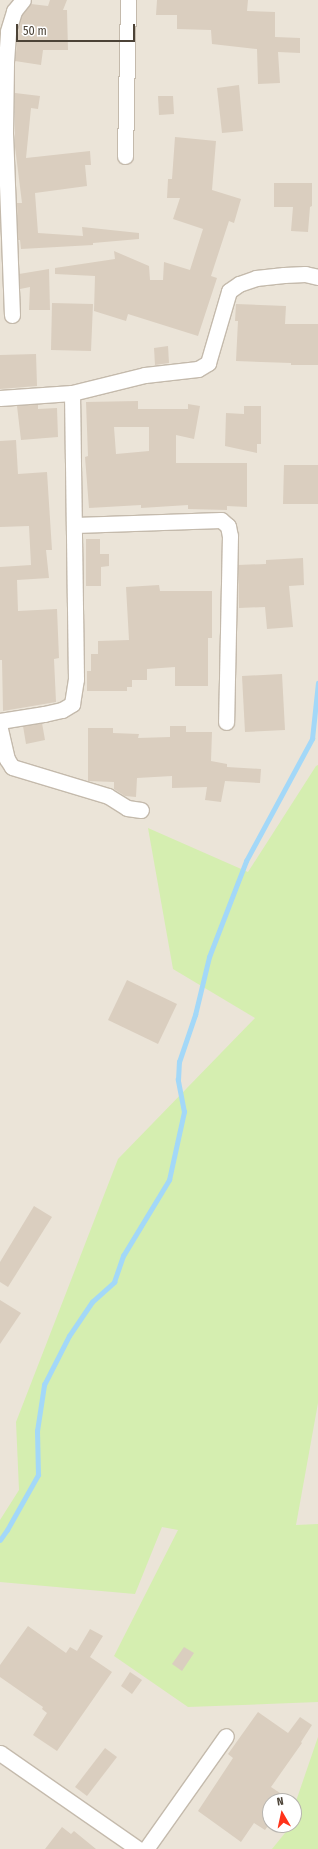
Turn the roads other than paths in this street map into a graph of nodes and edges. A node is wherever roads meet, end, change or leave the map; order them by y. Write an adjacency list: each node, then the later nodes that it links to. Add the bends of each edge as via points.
1 (23, 0): 5 (street, via 14,11 8,31 6,62 5,134)
2 (128, 0): 3 (street)
3 (124, 156)
4 (318, 277): 6 (street, via 284,274 256,278 229,291 208,363 198,369 145,375)
5 (12, 315)
6 (72, 393): 7 (street); 8 (street)
7 (0, 398)
8 (75, 525): 9 (street, via 76,679 72,704 62,710); 10 (street, via 221,520 228,526 230,536)
9 (0, 721)
10 (226, 722)
11 (0, 729): 12 (street, via 7,759 12,767 108,796 127,808)
12 (141, 810)
13 (226, 1736): 16 (street)
14 (1, 1756): 15 (street)
15 (138, 1849)
16 (146, 1849)

